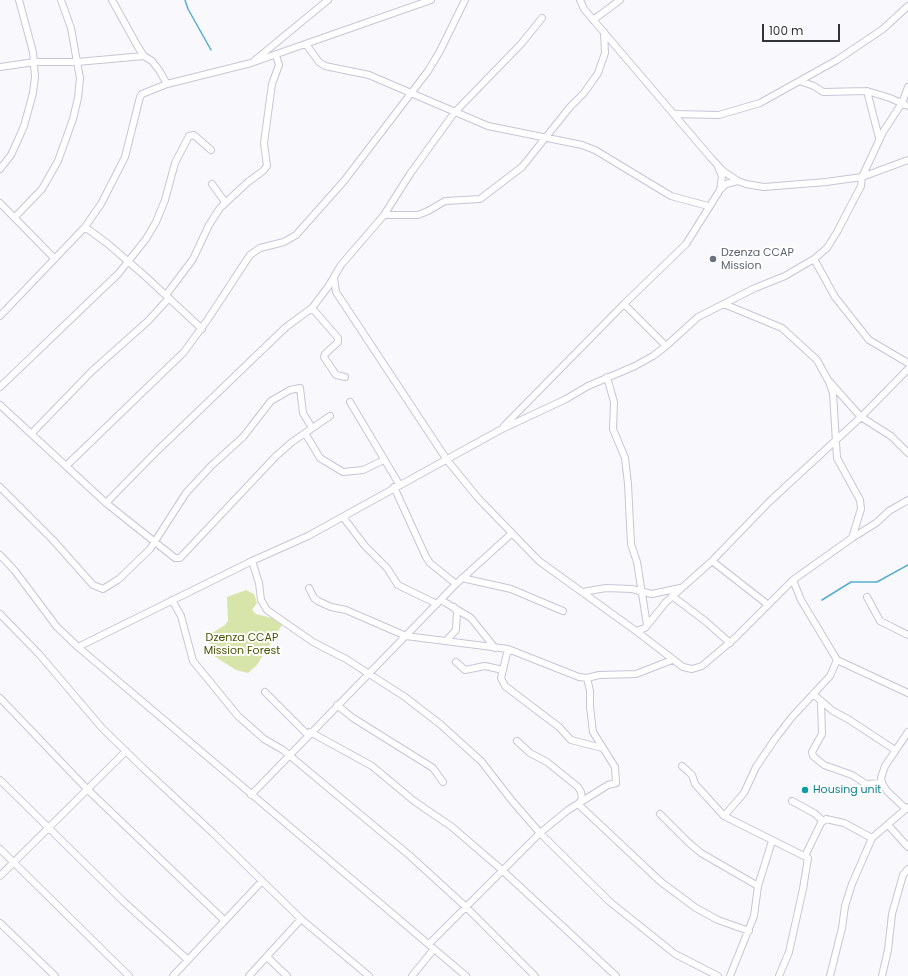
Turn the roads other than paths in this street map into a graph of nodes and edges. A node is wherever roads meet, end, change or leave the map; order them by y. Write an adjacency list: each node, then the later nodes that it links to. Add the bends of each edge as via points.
1 (19, 0): 16 (street)
2 (61, 0): 17 (street, via 71,28)
3 (112, 0): 15 (street)
4 (328, 0): 18 (street)
5 (431, 0): 13 (street)
6 (465, 0): 24 (street, via 440,51)
7 (580, 0): 11 (street)
8 (620, 0): 11 (street)
9 (908, 6): 20 (street, via 883,29)
10 (542, 18): 26 (street, via 521,44)
11 (593, 20): 12 (street)
12 (604, 32): 27 (street); 28 (street, via 605,53 598,73)
13 (306, 44): 14 (street); 24 (street, via 325,66 358,71)
14 (276, 55): 18 (street); 38 (street, via 279,64 272,84 264,143 267,166)
15 (144, 56): 17 (street); 21 (street, via 152,61)
16 (35, 62): 17 (street); 19 (street); 33 (street, via 33,93 24,126 11,155)
17 (77, 62): 42 (street, via 80,86 73,119 58,161 42,189)
18 (251, 63): 21 (street)
19 (0, 67)
20 (800, 82): 23 (street, via 823,92); 27 (street, via 760,103 719,115)
21 (167, 84): 43 (street, via 140,97 119,173 102,204)
22 (908, 87): 25 (street)
23 (867, 91): 25 (street); 29 (street)
24 (412, 95): 26 (street); 53 (street, via 390,118 344,181 296,234 284,242 260,248 246,259)
25 (905, 104): 29 (street)
26 (454, 113): 28 (street, via 497,128); 41 (street)
27 (675, 114): 32 (street)
28 (545, 138): 40 (street, via 589,147 671,196); 41 (street, via 522,167 483,197 474,200 445,201 418,215)
29 (879, 140): 34 (street)
30 (211, 150): 46 (street, via 194,135 189,136 174,163 165,200 156,222)
31 (908, 160): 34 (street)
32 (717, 165): 35 (street); 37 (street, via 722,176)
33 (0, 169)
34 (862, 177): 35 (street, via 764,187); 45 (street, via 861,186 832,239)
35 (738, 181): 37 (street, via 726,184)
36 (212, 184): 38 (street)
37 (720, 190): 40 (street)
38 (225, 202): 48 (street, via 209,224 193,259)
39 (0, 203): 42 (street)
40 (708, 206): 49 (street, via 686,244)
41 (384, 215): 47 (street, via 345,260)
42 (14, 217): 44 (street)
43 (85, 227): 44 (street); 46 (street)
44 (54, 258): 52 (street)
45 (814, 260): 50 (street); 55 (street, via 836,297 869,340)
46 (128, 261): 48 (street); 60 (street, via 102,290)
47 (334, 278): 51 (street); 72 (street, via 336,292)
48 (168, 296): 53 (street); 67 (street, via 148,321 92,371)
49 (624, 304): 54 (street); 66 (street)
50 (724, 304): 54 (street, via 694,320); 59 (street, via 782,328 817,360)
51 (312, 308): 57 (street, via 339,340 324,357 336,375); 77 (street, via 286,327)
52 (0, 316)
53 (202, 329): 73 (street, via 172,365)
54 (666, 346): 58 (street, via 635,366)
55 (908, 363)
56 (908, 369): 64 (street)
57 (345, 377)
58 (607, 377): 66 (street); 91 (street, via 614,402 614,429 625,458 631,544 637,562)
59 (828, 380): 64 (street); 69 (street, via 833,393)
60 (0, 387)
61 (350, 402): 71 (street)
62 (0, 405): 67 (street)
63 (330, 416): 65 (street)
64 (861, 417): 69 (street); 70 (street, via 891,436)
65 (312, 428): 68 (street); 81 (street, via 303,412 300,388 290,390 271,402 241,439 224,452 186,493)
66 (500, 430): 72 (street)
67 (32, 433): 73 (street)
68 (305, 433): 71 (street, via 320,458 343,472 363,470); 81 (street, via 276,456 184,556 175,558)
69 (836, 440): 80 (street, via 839,465 860,500 861,509); 84 (street, via 769,502)
70 (908, 453)
71 (384, 460): 74 (street)
72 (448, 460): 74 (street); 79 (street)
73 (67, 465): 77 (street)
74 (396, 486): 78 (street); 87 (street, via 426,557)
75 (0, 487): 81 (street, via 93,585 100,589 108,588 119,579)
76 (908, 500): 80 (street)
77 (106, 503): 81 (street)
78 (343, 517): 83 (street); 95 (street, via 364,546 387,568 394,582)
79 (511, 534): 85 (street); 90 (street, via 545,565)
80 (852, 538): 86 (street)
81 (155, 541)
82 (0, 555): 106 (street, via 15,571 52,622)
83 (252, 561): 94 (street); 113 (street, via 261,600 267,610 313,642)
84 (712, 561): 89 (street); 96 (street)
85 (462, 578): 87 (street); 98 (street, via 511,589)
86 (793, 580): 96 (street); 110 (street, via 801,600)
87 (456, 584): 95 (street)
88 (309, 588): 103 (street, via 314,598 330,607 346,610)
89 (681, 588): 91 (street, via 652,594); 92 (street)
90 (583, 592): 91 (street, via 606,588); 101 (street)
91 (641, 592): 100 (street)
92 (672, 596): 100 (street); 105 (street)
93 (867, 597): 102 (street, via 880,621)
94 (172, 600): 106 (street); 127 (street, via 181,616 195,666 243,720 264,739)
95 (439, 602): 97 (street); 103 (street)
96 (767, 604): 105 (street)
97 (454, 607): 104 (street, via 457,612 456,630); 107 (street, via 471,618)
98 (563, 611)
99 (0, 614): 126 (street, via 26,640 97,723)
100 (647, 625): 101 (street)
101 (636, 631): 109 (street)
102 (908, 635)
103 (406, 636): 104 (street); 113 (street)
104 (446, 641): 107 (street)
105 (730, 643): 109 (street, via 702,666 692,669)
106 (78, 647): 133 (street)
107 (495, 648): 108 (street)
108 (508, 649): 112 (street); 114 (street)
109 (672, 660): 114 (street, via 636,674 599,675)
110 (837, 660): 116 (street); 117 (street, via 830,676)
111 (456, 662): 112 (street, via 465,670 485,666)
112 (503, 670): 124 (street, via 501,678 505,686 559,727 571,740)
113 (368, 674): 120 (street); 142 (street, via 405,697 474,753)
114 (587, 678): 124 (street, via 594,732)
115 (265, 692): 122 (street)
116 (908, 693)
117 (813, 694): 119 (street); 138 (street, via 776,739 756,767 744,793)
118 (0, 698): 132 (street)
119 (821, 702): 125 (street); 131 (street, via 822,734 812,752 813,756 824,765 852,775 866,784)
120 (337, 705): 122 (street); 130 (street, via 358,722 432,768)
121 (908, 732): 125 (street)
122 (309, 733): 127 (street); 150 (street, via 372,766 414,801 452,827)
123 (517, 741): 135 (street, via 578,786 582,799)
124 (602, 748): 135 (street, via 615,768 616,783)
125 (895, 750): 131 (street, via 882,772)
126 (126, 751): 132 (street); 152 (street)
127 (288, 755): 133 (street); 154 (street)
128 (682, 766): 138 (street)
129 (0, 780): 141 (street)
130 (443, 782)
131 (882, 783): 136 (street, via 887,792)
132 (88, 790): 141 (street); 156 (street)
133 (251, 795): 159 (street)
134 (792, 802): 139 (street, via 814,812)
135 (578, 804): 142 (street); 158 (street, via 661,882 690,904 718,920)
136 (907, 808): 140 (street)
137 (660, 814): 153 (street, via 701,853)
138 (724, 816): 144 (street)
139 (824, 821): 143 (street, via 831,819 844,823); 147 (street)
140 (888, 825): 143 (street); 145 (street)
141 (49, 828): 148 (street); 162 (street, via 124,902)
142 (540, 833): 150 (street); 173 (street, via 610,902 660,944 689,963)
143 (872, 838): 176 (street, via 848,899)
144 (772, 841): 147 (street); 153 (street)
145 (908, 847)
146 (0, 849): 148 (street)
147 (805, 856): 175 (street, via 808,863 796,920 789,952)
148 (13, 862): 151 (street); 164 (street)
149 (908, 869): 177 (street, via 903,875 892,914)
150 (502, 870): 154 (street); 172 (street)
151 (0, 876)
152 (262, 881): 155 (street); 156 (street)
153 (758, 886): 158 (street, via 757,905)
154 (465, 906): 159 (street); 171 (street)
155 (301, 919): 161 (street); 168 (street)
156 (224, 920): 162 (street)
157 (0, 923): 163 (street)
158 (749, 931): 174 (street)
159 (429, 944): 160 (street)
160 (434, 949): 169 (street); 170 (street)
161 (267, 957): 166 (street); 167 (street)
162 (188, 960): 165 (street)
163 (55, 976)
164 (129, 976)
165 (173, 976)
166 (249, 976)
167 (287, 976)
168 (369, 976)
169 (412, 976)
170 (466, 976)
171 (535, 976)
172 (616, 976)
173 (718, 976)
174 (730, 976)
175 (779, 976)
176 (830, 976)
177 (882, 976)

